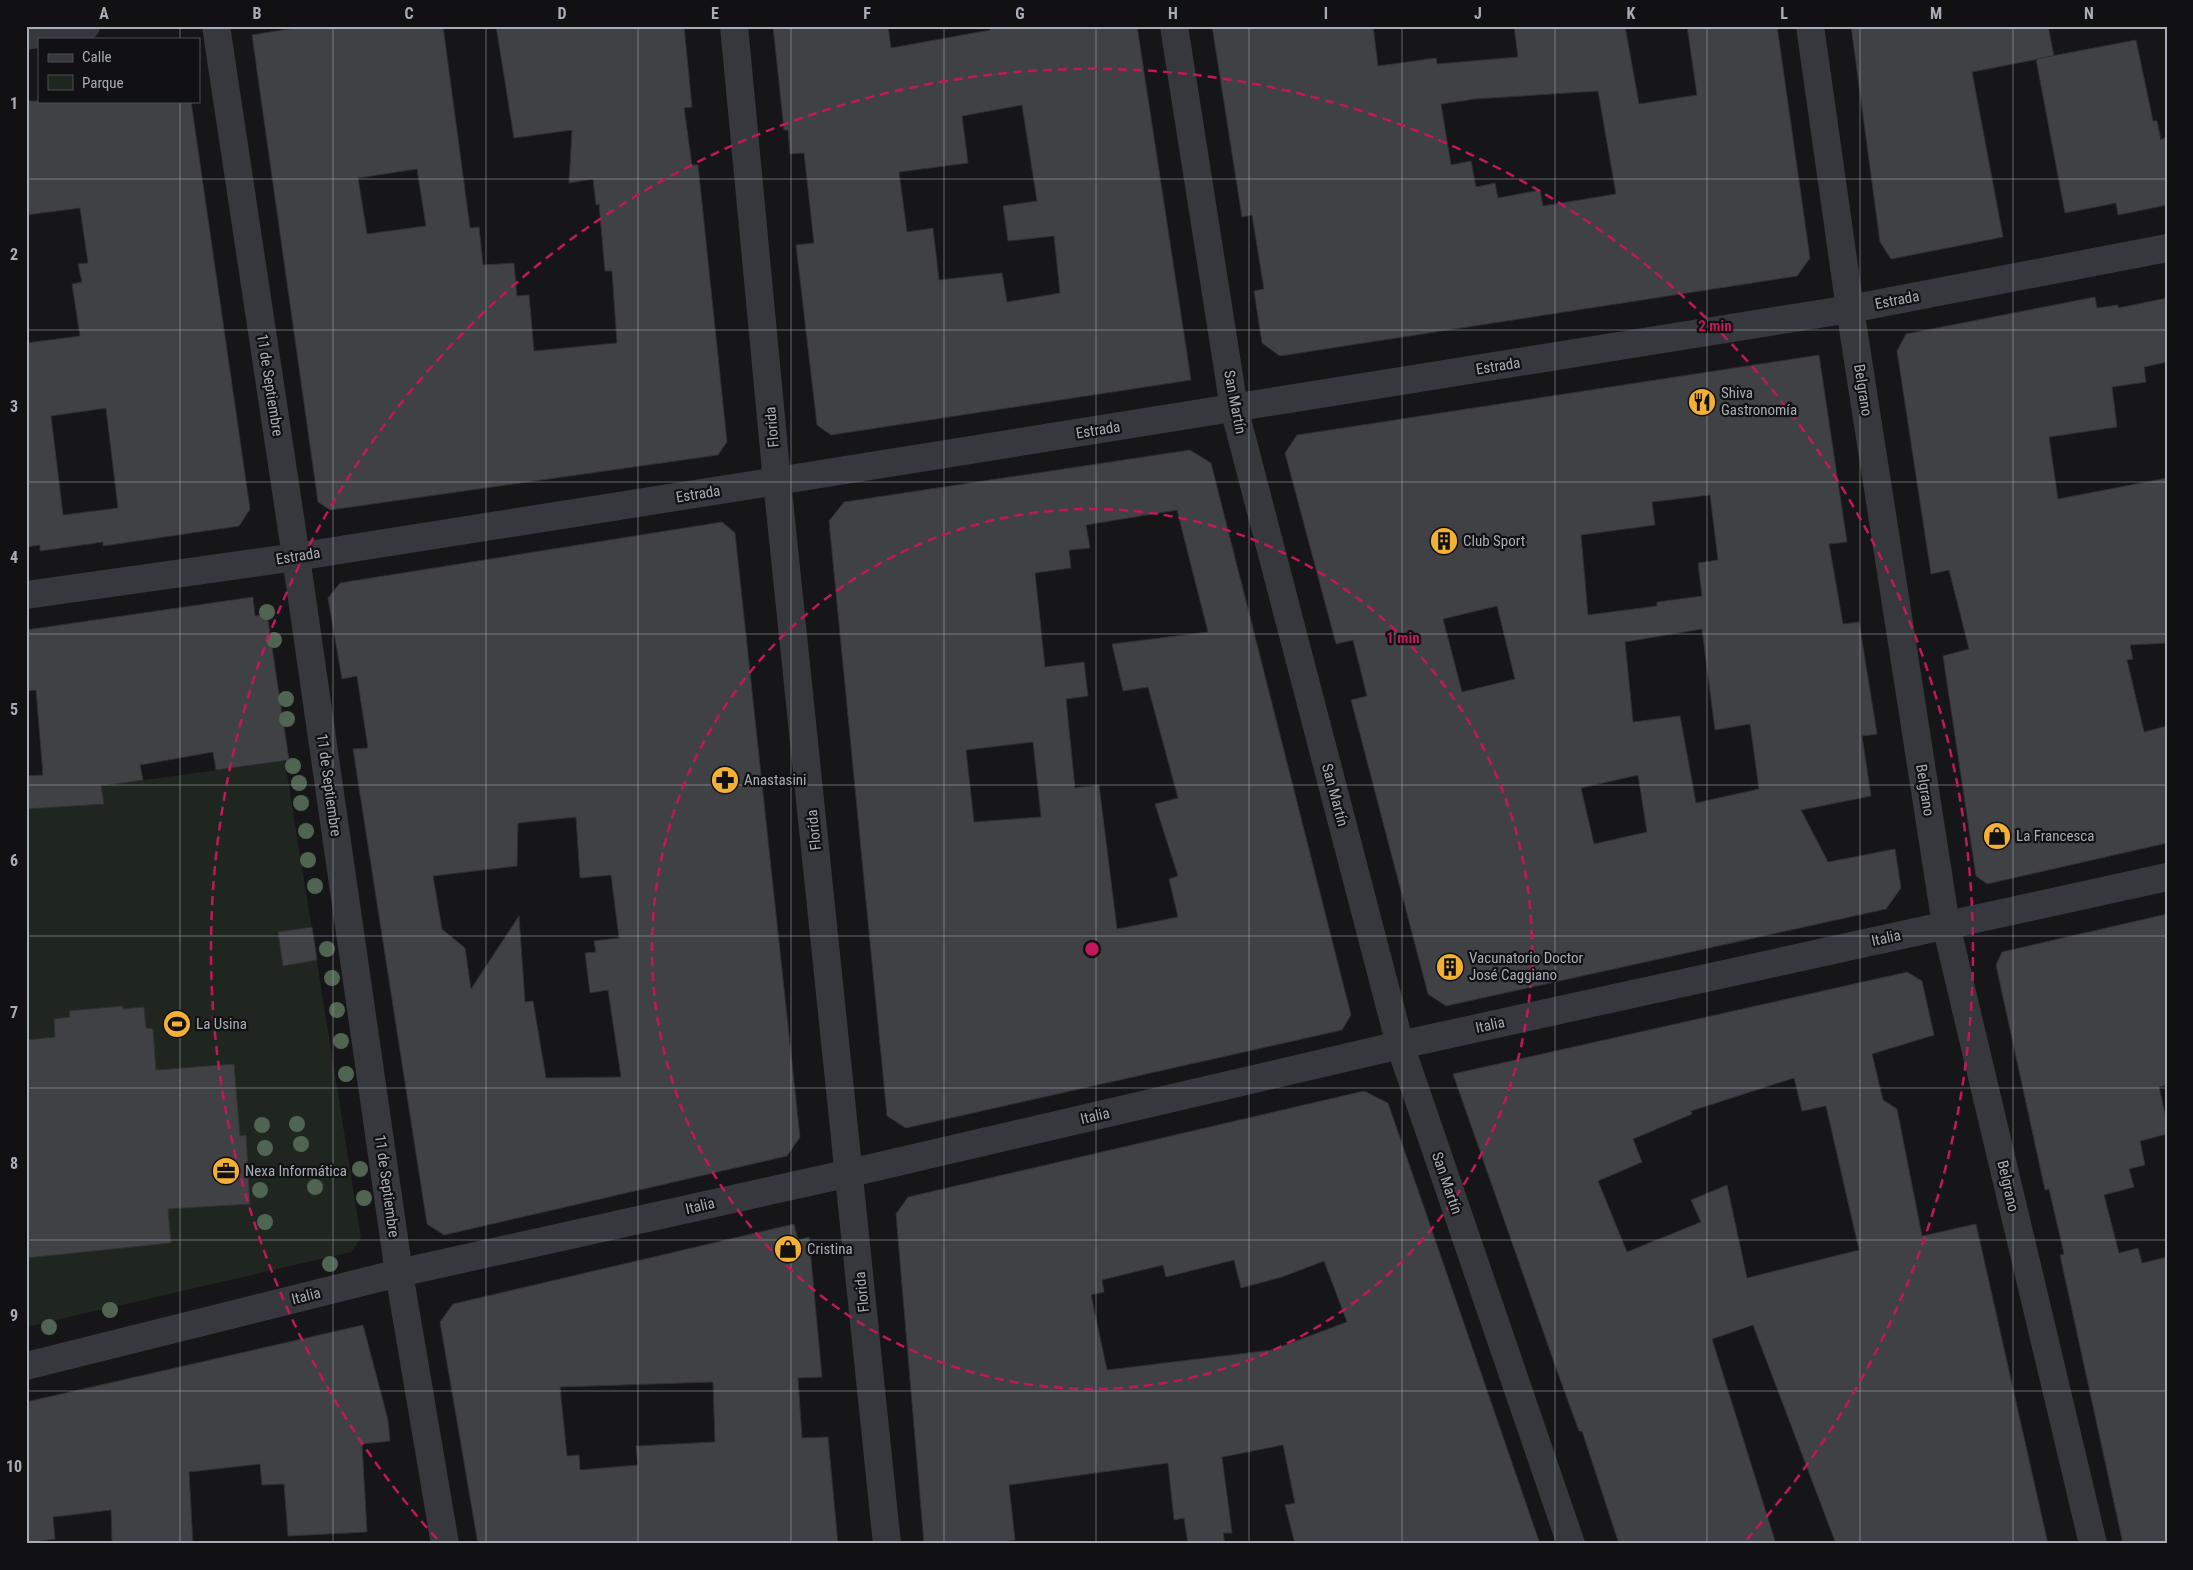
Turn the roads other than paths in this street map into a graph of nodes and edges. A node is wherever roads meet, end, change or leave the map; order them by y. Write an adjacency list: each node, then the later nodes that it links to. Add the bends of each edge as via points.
1 (86, 26): 6 (street)
2 (216, 26): 11 (street, 11 de Septiembre)
3 (734, 26): 10 (street, Florida)
4 (1174, 26): 9 (street, San Martín)
5 (1810, 26): 8 (street, Belgrano)
6 (26, 36)
7 (2167, 248): 8 (street, Estrada)
8 (1850, 309): 9 (street, Estrada); 14 (street, Belgrano)
9 (1234, 408): 10 (street, Estrada); 15 (street, San Martín)
10 (777, 481): 11 (street, Estrada); 16 (street, Florida)
11 (296, 557): 12 (street, Estrada); 17 (street, 11 de Septiembre)
12 (26, 595)
13 (2167, 877): 14 (street, Italia)
14 (1946, 925): 15 (street, Italia); 22 (street, Belgrano)
15 (1400, 1045): 16 (street, Italia); 21 (street, San Martín)
16 (850, 1173): 17 (street, Italia); 20 (street, Florida)
17 (399, 1273): 18 (street, Italia); 19 (street, 11 de Septiembre)
18 (26, 1366)
19 (445, 1544)
20 (886, 1544)
21 (1571, 1544)
22 (2093, 1544)

